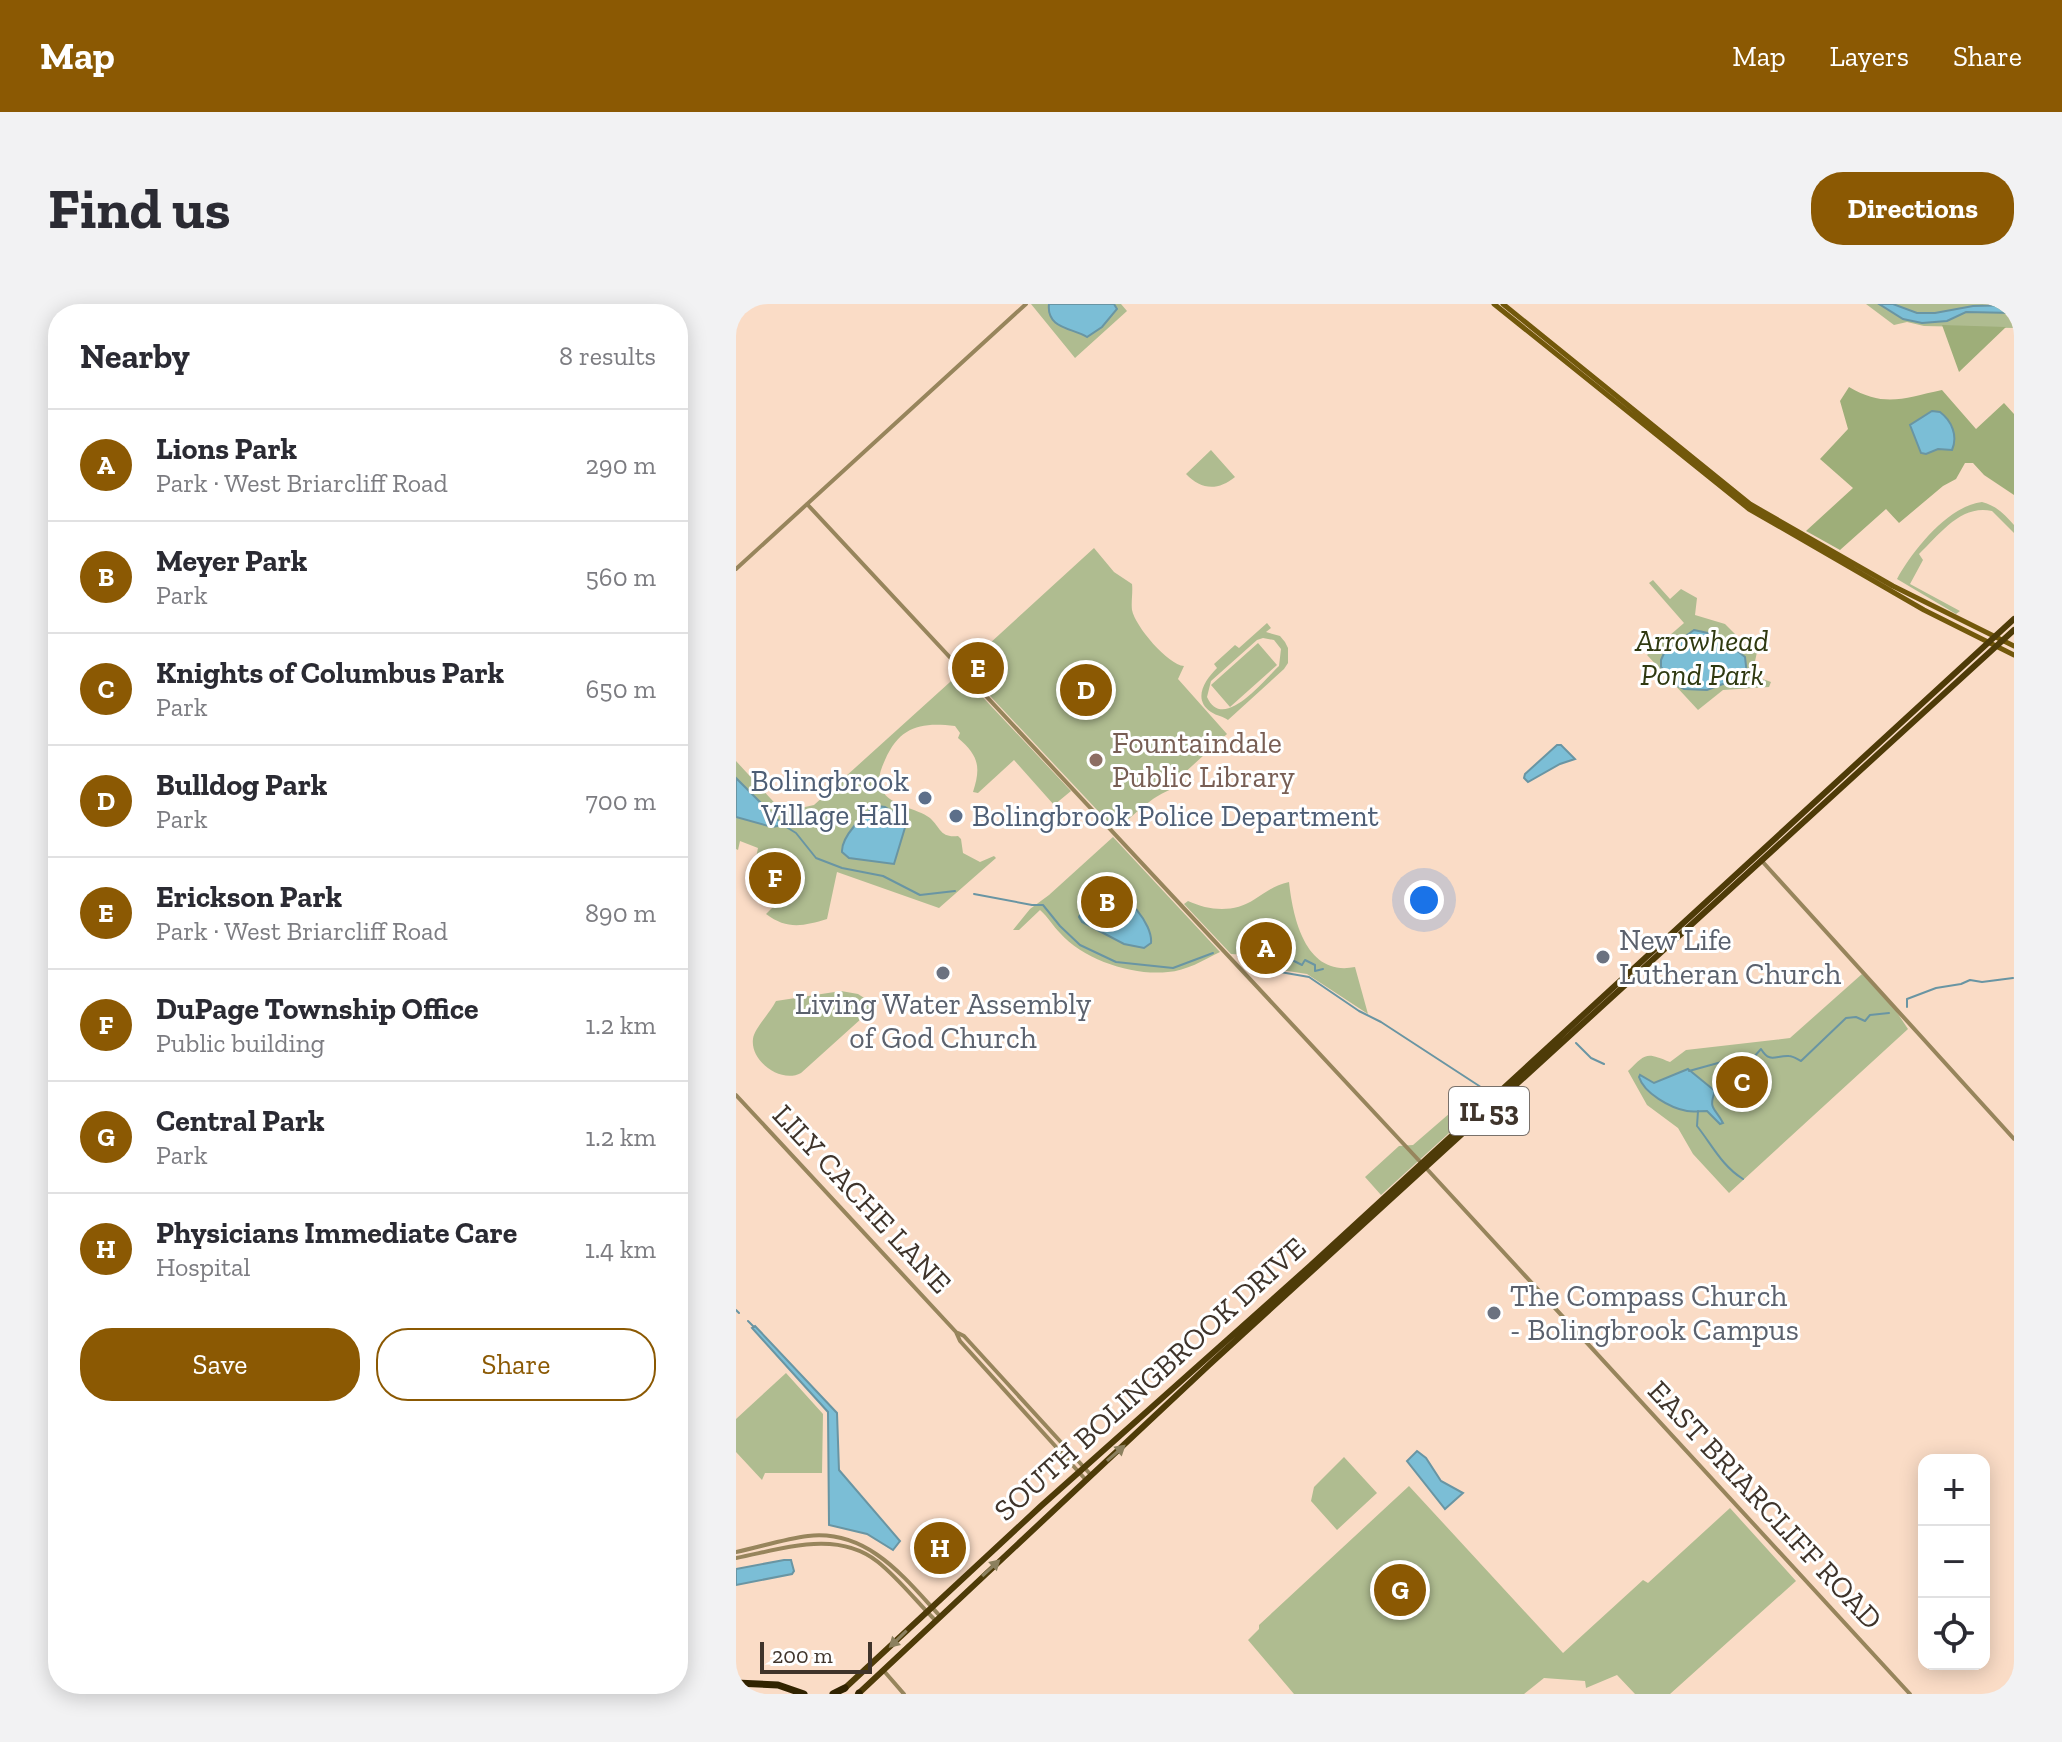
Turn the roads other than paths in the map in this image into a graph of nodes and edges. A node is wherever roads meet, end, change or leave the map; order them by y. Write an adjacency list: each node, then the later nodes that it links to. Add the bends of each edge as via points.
1 (1026, 304): 4 (street)
2 (1494, 304): 8 (main road, via 1749,509 1924,610)
3 (1503, 304): 8 (main road, via 1750,504)
4 (807, 504): 5 (street); 14 (street, EAST BRIARCLIFF ROAD)
5 (736, 569)
6 (2014, 619): 8 (main road, IL 53)
7 (2014, 630): 8 (main road, IL 53)
8 (1995, 642): 9 (main road); 10 (main road); 11 (main road, IL 53)
9 (2014, 646)
10 (2014, 655)
11 (1760, 858): 13 (street); 14 (main road, IL 53)
12 (736, 1095): 15 (street, LILY CACHE LANE, via 964,1336)
13 (2014, 1139)
14 (1424, 1166): 15 (main road, SOUTH BOLINGBROOK DRIVE / IL 53); 16 (main road, SOUTH BOLINGBROOK DRIVE / IL 53, one-way to 14); 27 (street, EAST BRIARCLIFF ROAD)
15 (1081, 1469): 16 (street, LILY CACHE LANE); 19 (main road, SOUTH BOLINGBROOK DRIVE / IL 53)
16 (1088, 1477): 20 (main road, SOUTH BOLINGBROOK DRIVE / IL 53, one-way to 16)
17 (736, 1552): 19 (street, via 807,1536 857,1542 883,1558)
18 (736, 1558): 19 (street, via 821,1542 851,1547 878,1562)
19 (929, 1610): 20 (street); 23 (main road, SOUTH BOLINGBROOK DRIVE / IL 53, one-way to 23)
20 (937, 1618): 21 (main road, SOUTH BOLINGBROOK DRIVE / IL 53)
21 (882, 1670): 25 (main road, SOUTH BOLINGBROOK DRIVE / IL 53); 26 (street)
22 (736, 1683): 24 (highway, via 778,1685)
23 (839, 1692)
24 (804, 1694)
25 (859, 1694)
26 (904, 1694)
27 (1910, 1694)

